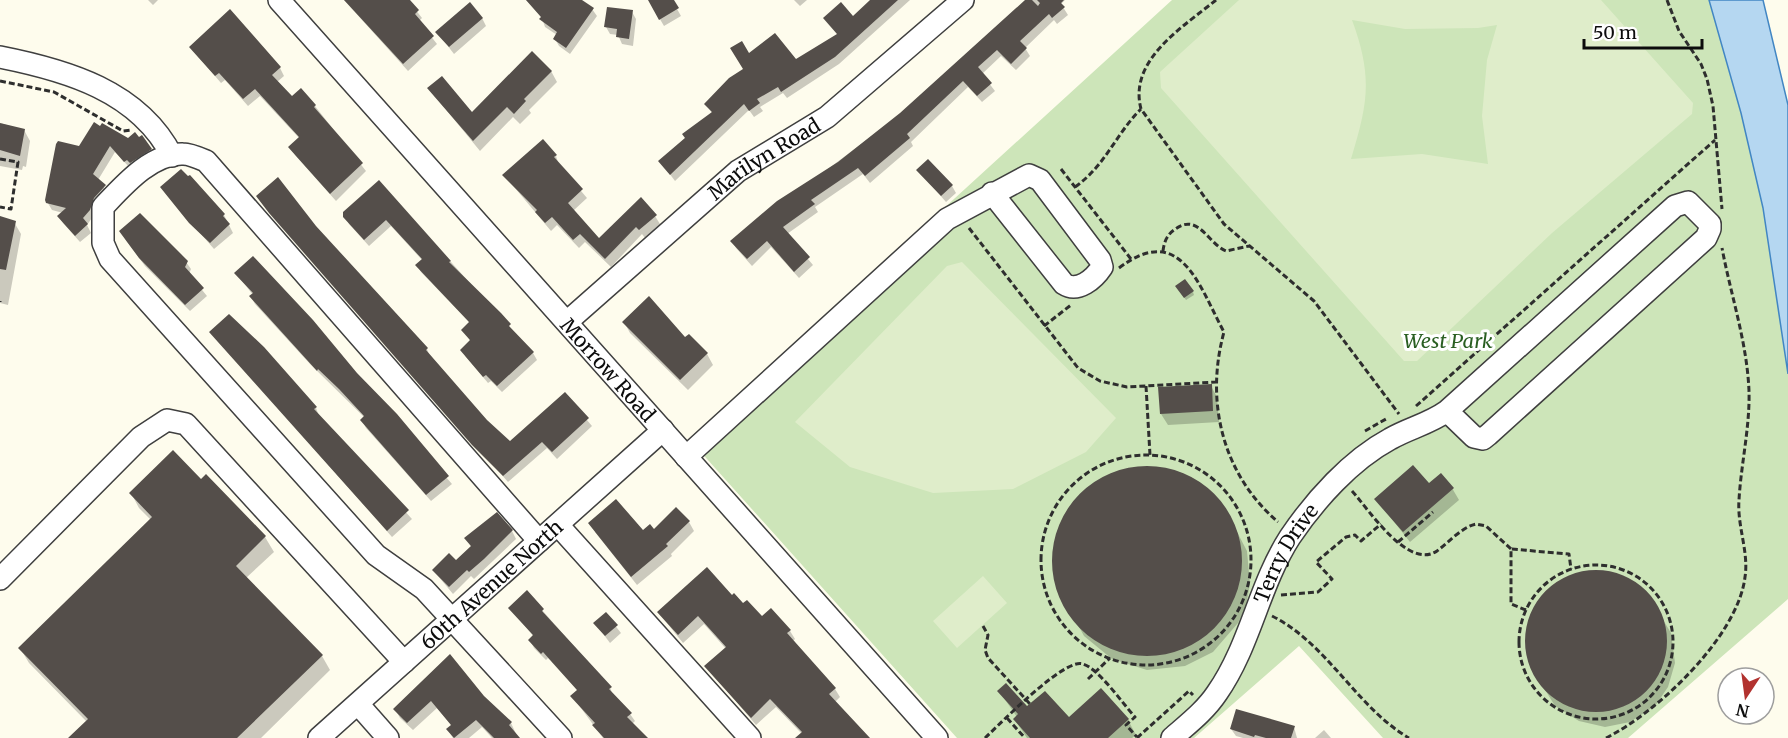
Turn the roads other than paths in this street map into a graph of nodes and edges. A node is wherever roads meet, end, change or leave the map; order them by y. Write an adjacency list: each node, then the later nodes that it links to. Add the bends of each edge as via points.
1 (279, 0): 6 (street, Morrow Road)
2 (963, 0): 6 (street, Marilyn Road, via 827,117 738,171)
3 (0, 57): 4 (street, via 54,68 114,95 144,116)
4 (172, 156): 11 (street, via 184,154 206,160); 13 (street, via 161,158 125,183 103,207 103,243 110,259 376,555 424,589)
5 (992, 193): 5 (street, via 1029,175 1035,176 1100,260 1097,274 1078,287 1064,284); 9 (street, via 947,219)
6 (568, 321): 8 (street, Morrow Road)
7 (1447, 411): 7 (street, Terry Drive, via 1674,206 1684,202 1693,205 1710,224 1706,238 1488,435 1474,437); 21 (street, Terry Drive, via 1377,446 1341,478 1290,537 1219,691)
8 (663, 430): 9 (street, Morrow Road); 10 (street, 60th Avenue North)
9 (686, 457): 16 (street, Morrow Road)
10 (558, 525): 11 (street, 60th Avenue North); 20 (street)
11 (539, 541): 13 (street, 60th Avenue North)
12 (0, 579): 14 (street, via 141,437 167,420 186,424)
13 (451, 620): 14 (street, 60th Avenue North); 19 (street)
14 (404, 662): 15 (street, 60th Avenue North)
15 (358, 704): 17 (street, 60th Avenue North); 18 (street)
16 (929, 735)
17 (319, 738)
18 (387, 738)
19 (561, 738)
20 (750, 738)
21 (1172, 738)

